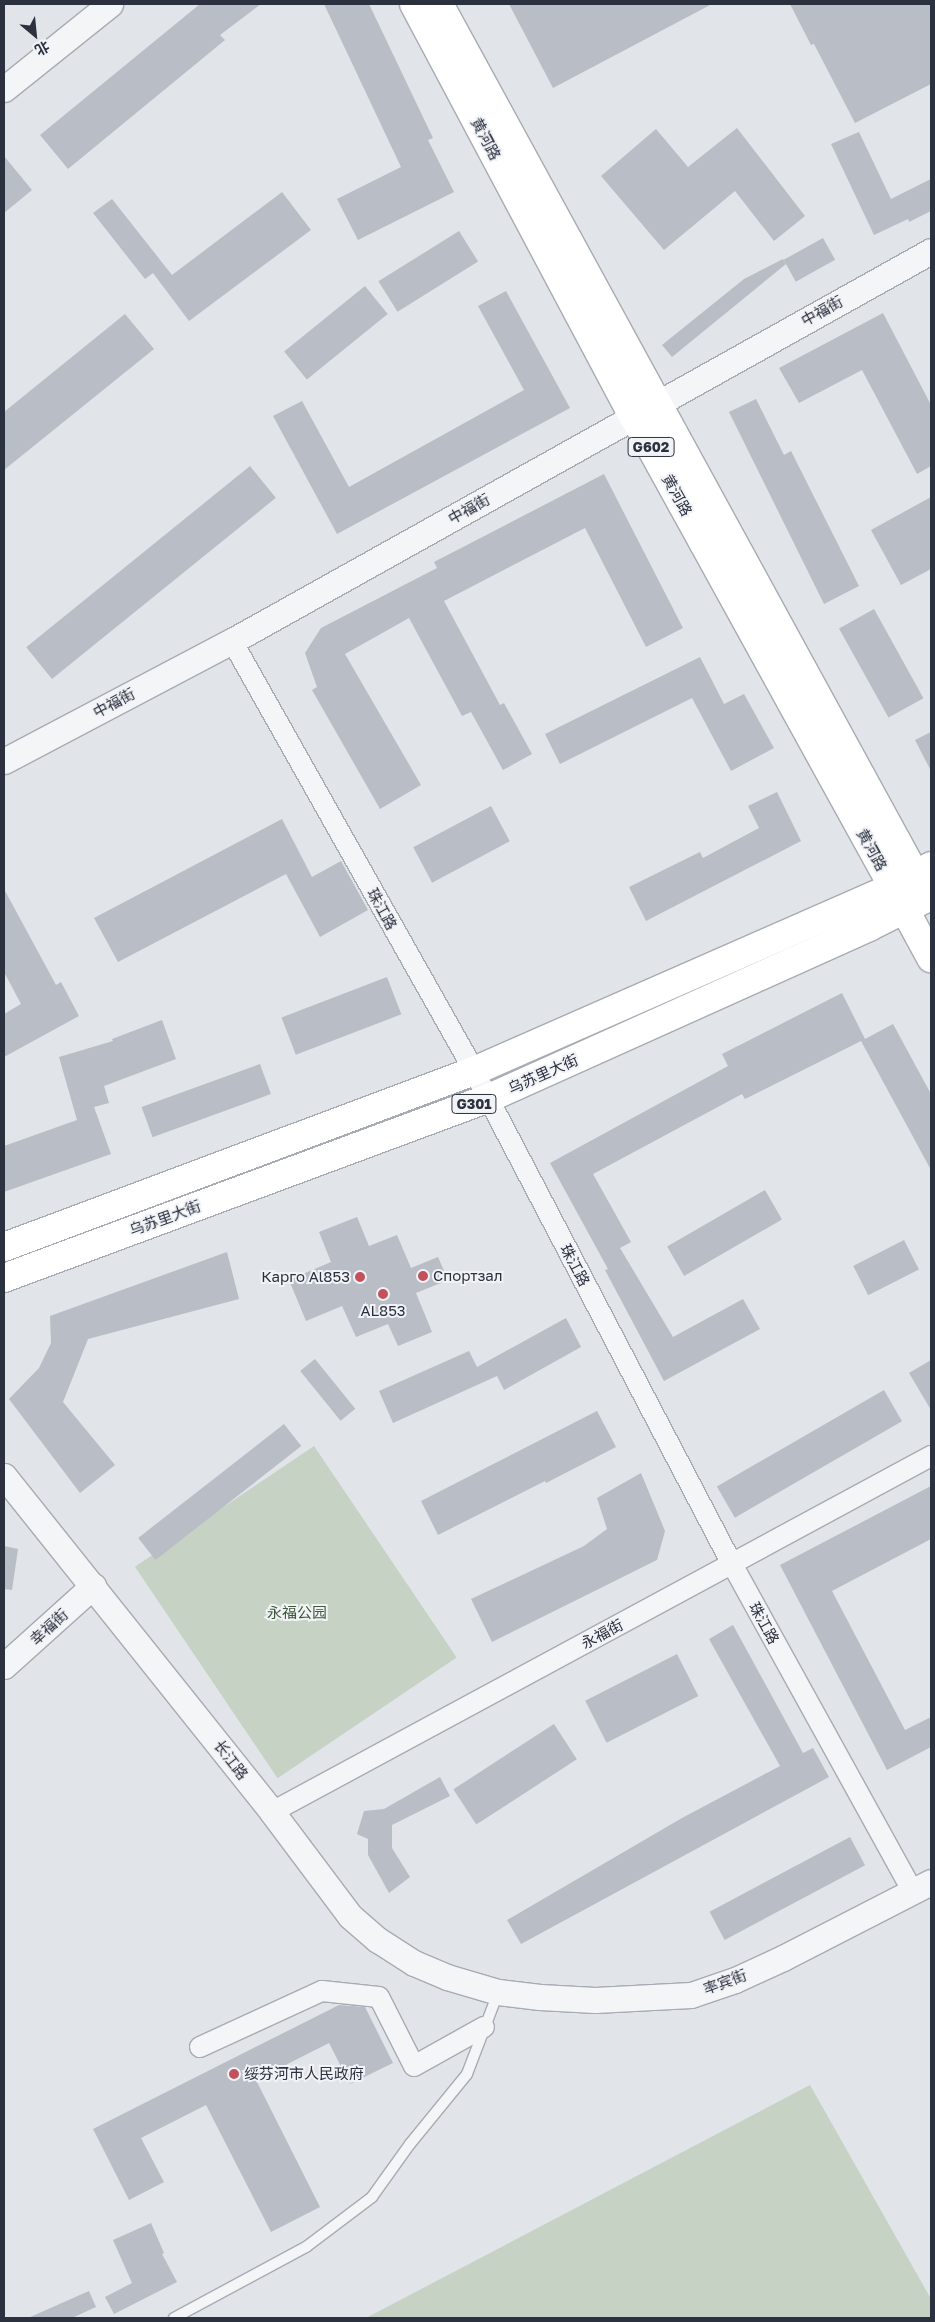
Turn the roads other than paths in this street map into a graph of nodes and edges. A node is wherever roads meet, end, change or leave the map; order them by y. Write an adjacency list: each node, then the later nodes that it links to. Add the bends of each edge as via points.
1 (110, 4): 4 (street)
2 (414, 4): 7 (main road, 黄河路 / G602)
3 (439, 4): 6 (main road, 黄河路 / G602)
4 (4, 89)
5 (931, 251): 6 (street, 中福街)
6 (658, 403): 7 (street, 中福街); 10 (main road, 黄河路 / G602)
7 (634, 416): 8 (street, 中福街); 10 (main road, 黄河路 / G602)
8 (232, 641): 9 (street, 中福街); 12 (street, 珠江路)
9 (4, 762)
10 (919, 891): 11 (main road, 黄河路); 12 (main road, 乌苏里大街 / G301); 13 (main road, 乌苏里大街 / G301)
11 (931, 958)
12 (474, 1071): 13 (street, 珠江路); 14 (main road, 乌苏里大街 / G301)
13 (489, 1098): 15 (main road, 乌苏里大街 / G301); 18 (street, 珠江路)
14 (4, 1247)
15 (4, 1278)
16 (931, 1456): 18 (street, 永福街)
17 (4, 1476): 19 (street, 长江路)
18 (732, 1564): 21 (street, 永福街); 22 (street, 珠江路)
19 (93, 1586): 20 (street, 幸福街); 21 (street, 长江路)
20 (4, 1666)
21 (272, 1812): 23 (street, 长江路, via 350,1916 378,1940 414,1964)
22 (922, 1887): 23 (street, 率宾街, via 775,1962 690,1995 594,2000)
23 (498, 1992): 24 (lane)
24 (484, 2028): 25 (street, via 414,2066 379,1997 322,1991); 26 (lane, via 467,2074 372,2197 306,2247)
25 (200, 2047)
26 (174, 2318)

